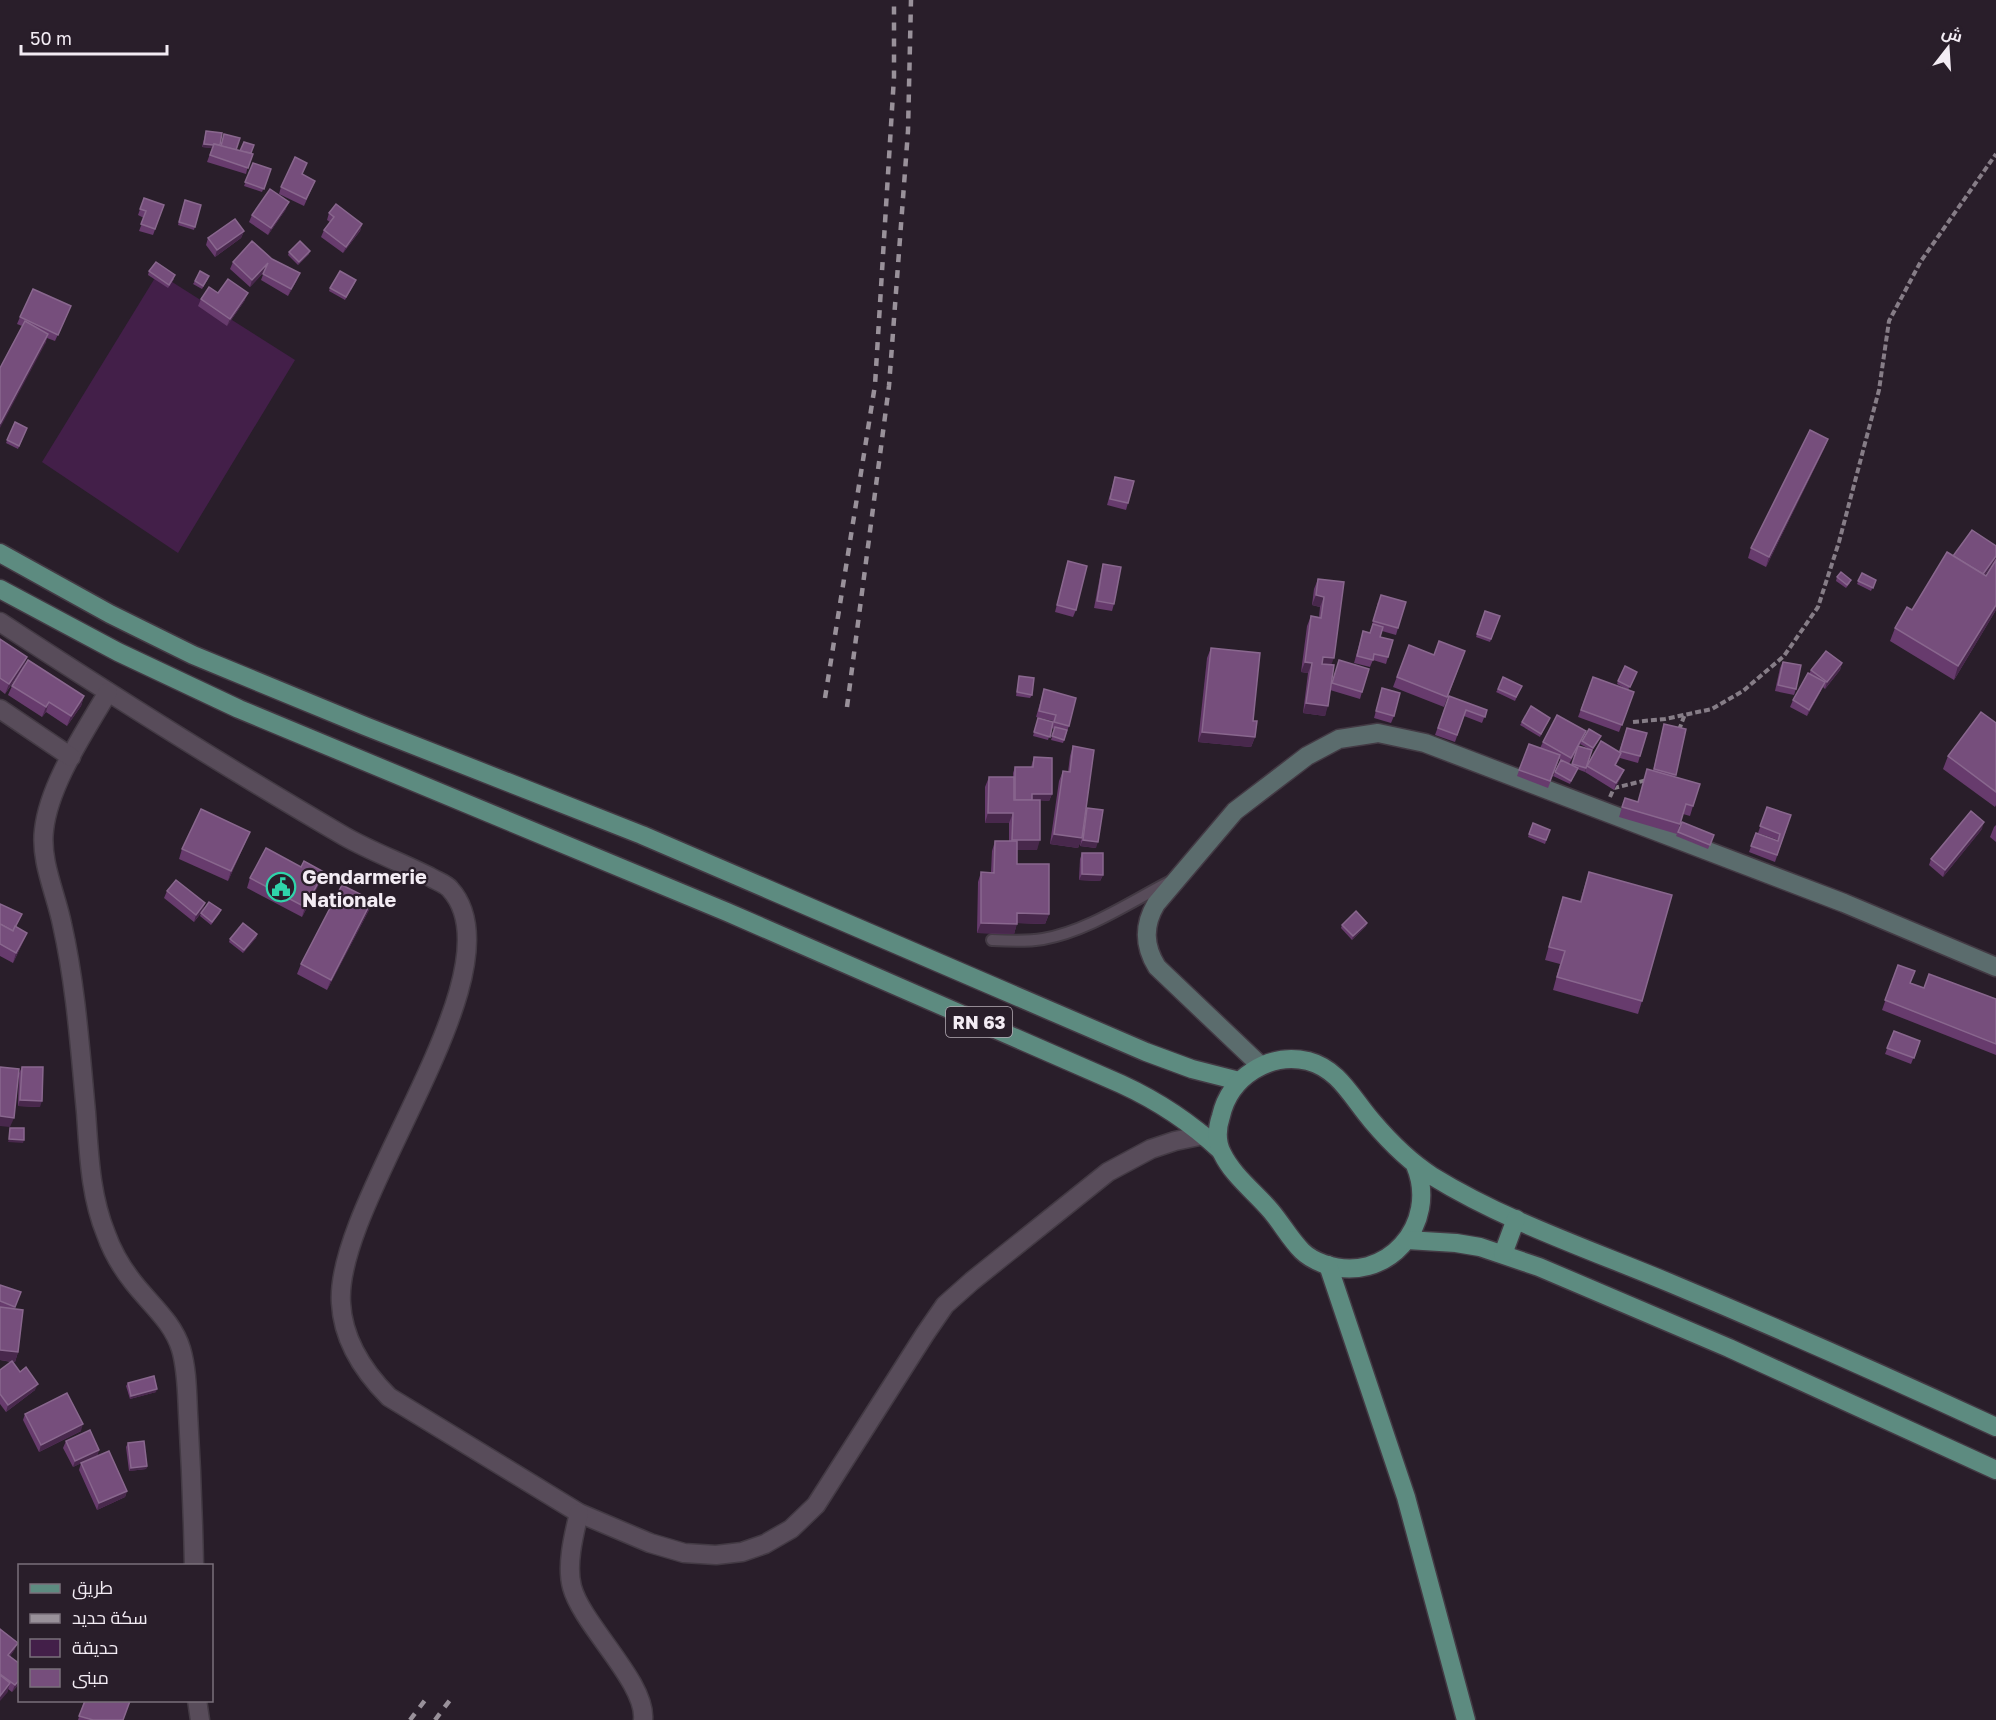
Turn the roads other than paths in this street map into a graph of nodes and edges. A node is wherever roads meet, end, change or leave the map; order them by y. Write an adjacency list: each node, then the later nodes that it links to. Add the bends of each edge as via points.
1 (0, 553): 11 (main road, via 193,655 642,835 1146,1052)
2 (0, 589): 12 (main road, RN 63, via 118,652 239,709 727,912 1121,1084 1160,1104)
3 (0, 622): 4 (street)
4 (108, 692): 6 (street); 21 (street, via 346,837 450,888 465,913 468,947 463,977 437,1050 367,1203 345,1261 341,1282 344,1325 361,1365 389,1397)
5 (0, 709): 6 (street)
6 (71, 757): 22 (street, via 47,813 43,849 74,985 91,1178 99,1216 113,1251 169,1324 181,1349 192,1473)
7 (1182, 875): 8 (lane, via 1068,933 1026,941); 9 (main road, via 1235,811 1306,756 1340,739 1378,733 1425,743 1844,903); 10 (main road, via 1150,914 1146,937 1151,958)
8 (992, 940)
9 (1996, 967)
10 (1260, 1066): 11 (main road); 14 (main road, via 1286,1059 1324,1066)
11 (1239, 1082): 13 (main road, via 1220,1117)
12 (1204, 1135): 13 (main road, RN 63); 21 (street, via 1150,1149 1108,1172 945,1305 816,1505 791,1529 742,1552 684,1553)
13 (1220, 1150): 18 (main road, via 1303,1252)
14 (1415, 1165): 15 (main road); 16 (main road, via 1422,1195 1418,1219)
15 (1516, 1219): 17 (main road); 19 (main road, via 1744,1314)
16 (1407, 1240): 17 (main road, via 1456,1243); 18 (main road, via 1376,1263 1352,1268)
17 (1503, 1254): 20 (main road, via 1730,1348)
18 (1328, 1265): 26 (main road, via 1406,1497)
19 (1996, 1427)
20 (1996, 1470)
21 (579, 1513): 25 (street, via 570,1557 572,1586 585,1613 629,1678 644,1711)
22 (194, 1564)
23 (197, 1702): 24 (street)
24 (200, 1720)
25 (643, 1720)
26 (1466, 1720)

